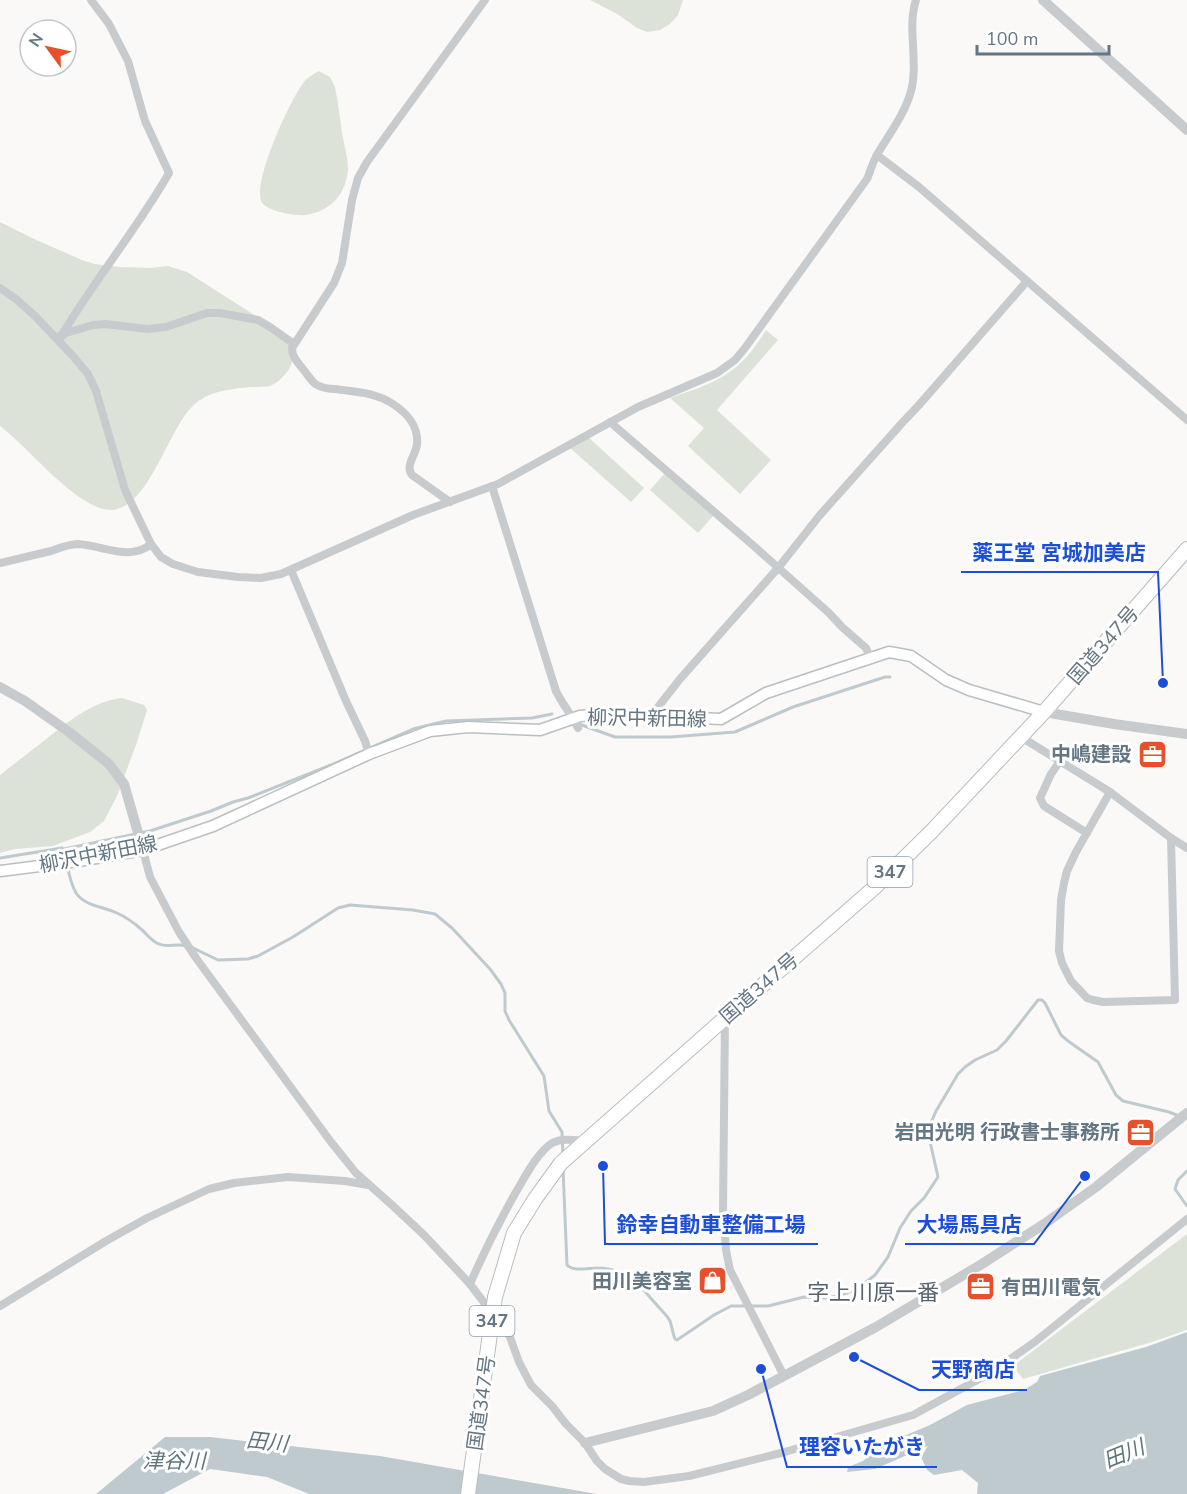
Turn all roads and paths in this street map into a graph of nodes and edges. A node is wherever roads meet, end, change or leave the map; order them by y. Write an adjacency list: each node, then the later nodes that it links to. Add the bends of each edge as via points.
1 (91, 0): 9 (street, via 128,61 145,121 169,173)
2 (485, 0): 10 (street, via 358,178 339,272)
3 (916, 0): 6 (street, via 909,98)
4 (1043, 0): 5 (street)
5 (1187, 130)
6 (877, 155): 7 (street); 12 (street, via 867,179 735,360 717,373)
7 (1027, 281): 11 (street); 18 (street, via 820,515)
8 (0, 288): 9 (street)
9 (57, 339): 10 (street, via 93,325 147,329 220,313 258,320); 15 (street, via 88,374 96,391 125,490)
10 (294, 344): 14 (street, via 294,358 315,384 375,395 404,411 417,438 409,472)
11 (1187, 420)
12 (610, 422): 13 (street); 18 (street)
13 (492, 486): 14 (street); 24 (street, via 556,691)
14 (450, 502): 19 (street)
15 (151, 544): 17 (street, via 137,552 120,552 76,544); 19 (street, via 160,557 198,572 248,578)
16 (1187, 549): 22 (highway, 国道347号 / 347)
17 (0, 563)
18 (778, 568): 20 (street, via 866,648); 23 (street)
19 (291, 570): 27 (street)
20 (871, 659): 22 (main road, 柳沢中新田線, via 889,652 911,656 946,680 969,690); 23 (main road, 柳沢中新田線, via 766,693 721,719)
21 (0, 687): 32 (street, via 69,732 109,764 124,784)
22 (1044, 712): 25 (street); 26 (highway, 国道347号 / 347)
23 (651, 716): 24 (main road, 柳沢中新田線, via 580,716)
24 (576, 723): 27 (main road, 柳沢中新田線, via 540,730 468,726 429,731)
25 (1187, 734)
26 (1021, 737): 28 (street); 35 (highway, 国道347号 / 347, via 874,888)
27 (369, 754): 32 (main road, 柳沢中新田線, via 213,826)
28 (1060, 761): 29 (street); 30 (street, via 1040,798 1044,806)
29 (1110, 792): 30 (street); 31 (street)
30 (1087, 833): 31 (street, via 1064,883 1059,951 1071,981 1087,998 1103,1002 1175,1000)
31 (1171, 838): 33 (street)
32 (141, 845): 34 (main road, 柳沢中新田線, via 79,861); 38 (street, via 150,877 196,958 331,1142)
33 (1187, 848)
34 (0, 871)
35 (724, 1018): 37 (highway, 国道347号 / 347); 42 (street, via 726,1250 730,1270)
36 (1187, 1113): 42 (street, via 1044,1224 876,1327)
37 (584, 1142): 40 (street, via 569,1139 554,1142 544,1150 496,1228); 44 (highway, 国道347号 / 347, bridge, via 561,1163 514,1233 495,1297)
38 (369, 1185): 40 (street); 41 (street, via 288,1177 209,1189 147,1218)
39 (1187, 1219): 43 (street, via 1036,1341 992,1372 913,1415 689,1476 644,1482 629,1481 605,1469)
40 (470, 1284): 43 (street, via 510,1337 531,1385)
41 (0, 1306)
42 (784, 1376): 43 (street, via 713,1411)
43 (585, 1443)
44 (468, 1494)

